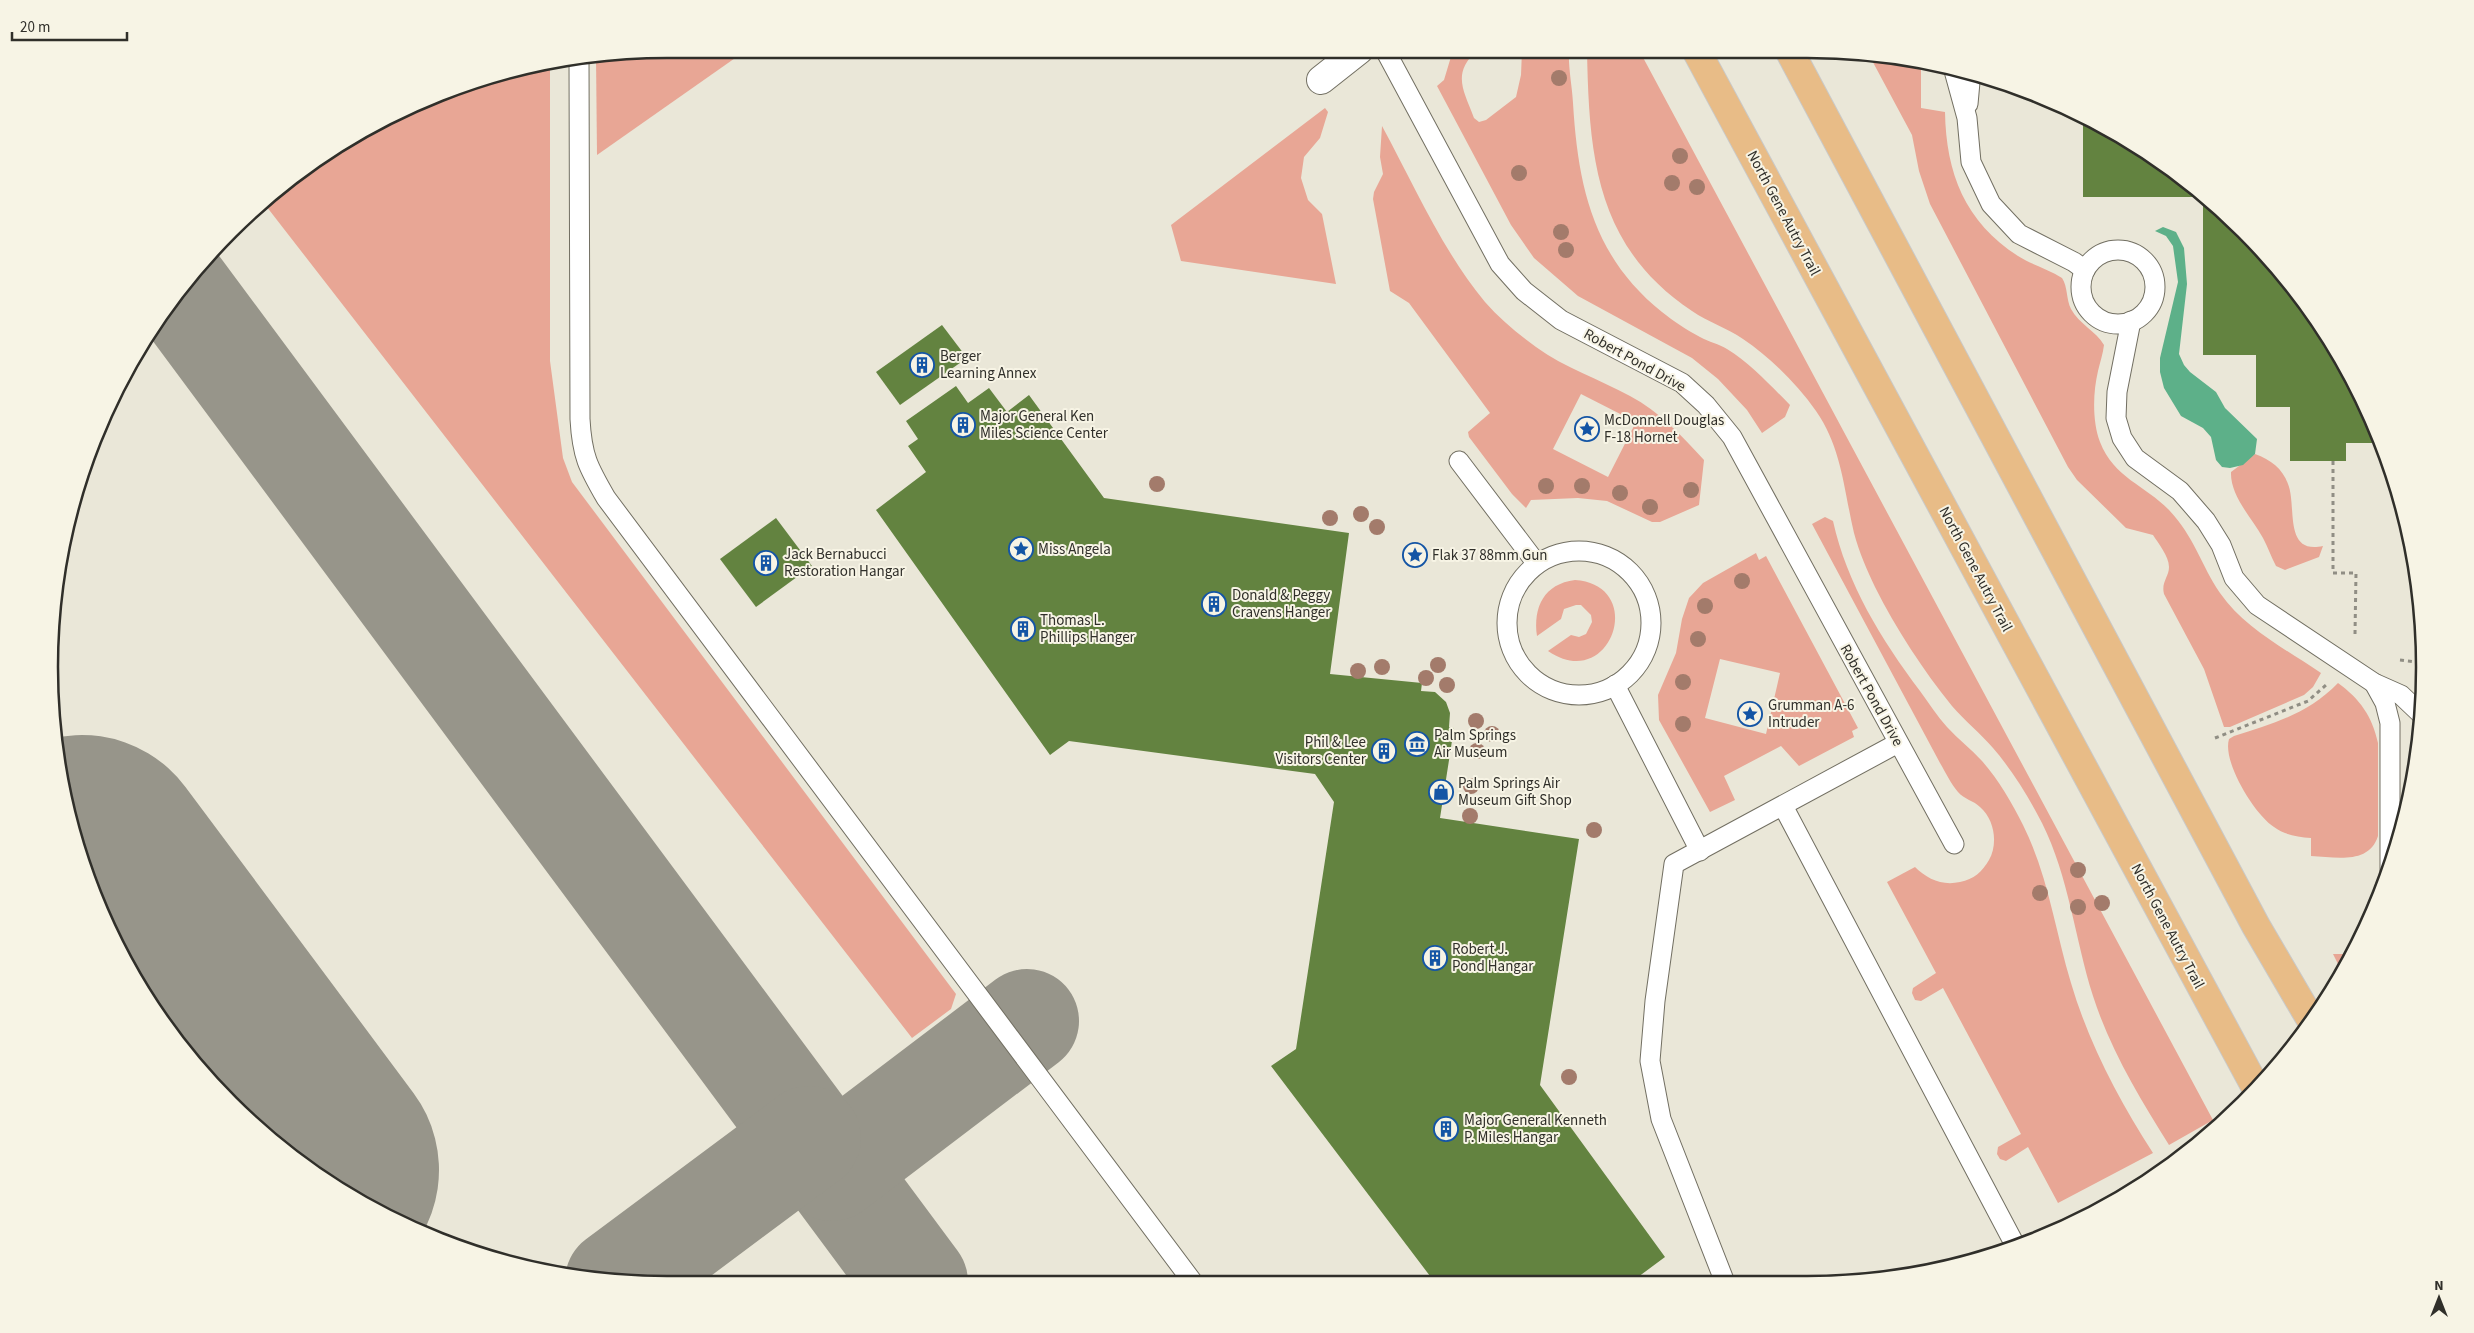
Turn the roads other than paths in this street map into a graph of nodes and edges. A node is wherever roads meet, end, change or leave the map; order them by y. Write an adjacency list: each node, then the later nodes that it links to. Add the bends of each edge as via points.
1 (1349, 58): 7 (street)
2 (1389, 58): 17 (lane, Robert Pond Drive, via 1500,264 1524,291 1561,320 1682,382 1732,437)
3 (1700, 58): 23 (main road, North Gene Autry Trail)
4 (1793, 58): 22 (main road, via 2256,926)
5 (579, 64): 25 (lane, via 580,420 582,448 591,472 612,506)
6 (1955, 76): 9 (lane)
7 (1321, 80)
8 (1970, 80): 9 (lane)
9 (1967, 118): 10 (lane, via 1971,162 1991,204 2019,234)
10 (2085, 270): 11 (lane, via 2081,295 2086,307 2106,322); 11 (lane, via 2092,260 2113,250 2125,250 2146,262 2155,283 2154,295 2150,307)
11 (2131, 322): 14 (lane, via 2117,392 2116,418 2135,458 2180,491 2206,521 2221,545 2234,578 2257,605)
12 (1459, 461): 13 (lane)
13 (1537, 564): 15 (lane, via 1519,581 1509,603 1506,627 1512,651 1525,671 1544,686 1568,694 1592,694); 15 (lane, via 1559,553 1582,550 1605,556 1626,568 1641,586 1650,607 1651,630 1645,652 1633,671)
14 (2374, 683): 16 (lane, via 2401,695); 19 (lane, via 2385,702 2390,723)
15 (1615, 685): 21 (lane)
16 (2415, 708)
17 (1898, 743): 18 (lane); 20 (lane, Robert Pond Drive)
18 (1783, 806): 21 (lane); 24 (lane)
19 (2390, 843)
20 (1954, 844)
21 (1700, 851): 26 (lane, via 1674,864 1650,1061 1661,1119)
22 (2308, 1014)
23 (2252, 1081)
24 (2011, 1240)
25 (1188, 1276)
26 (1722, 1276)

